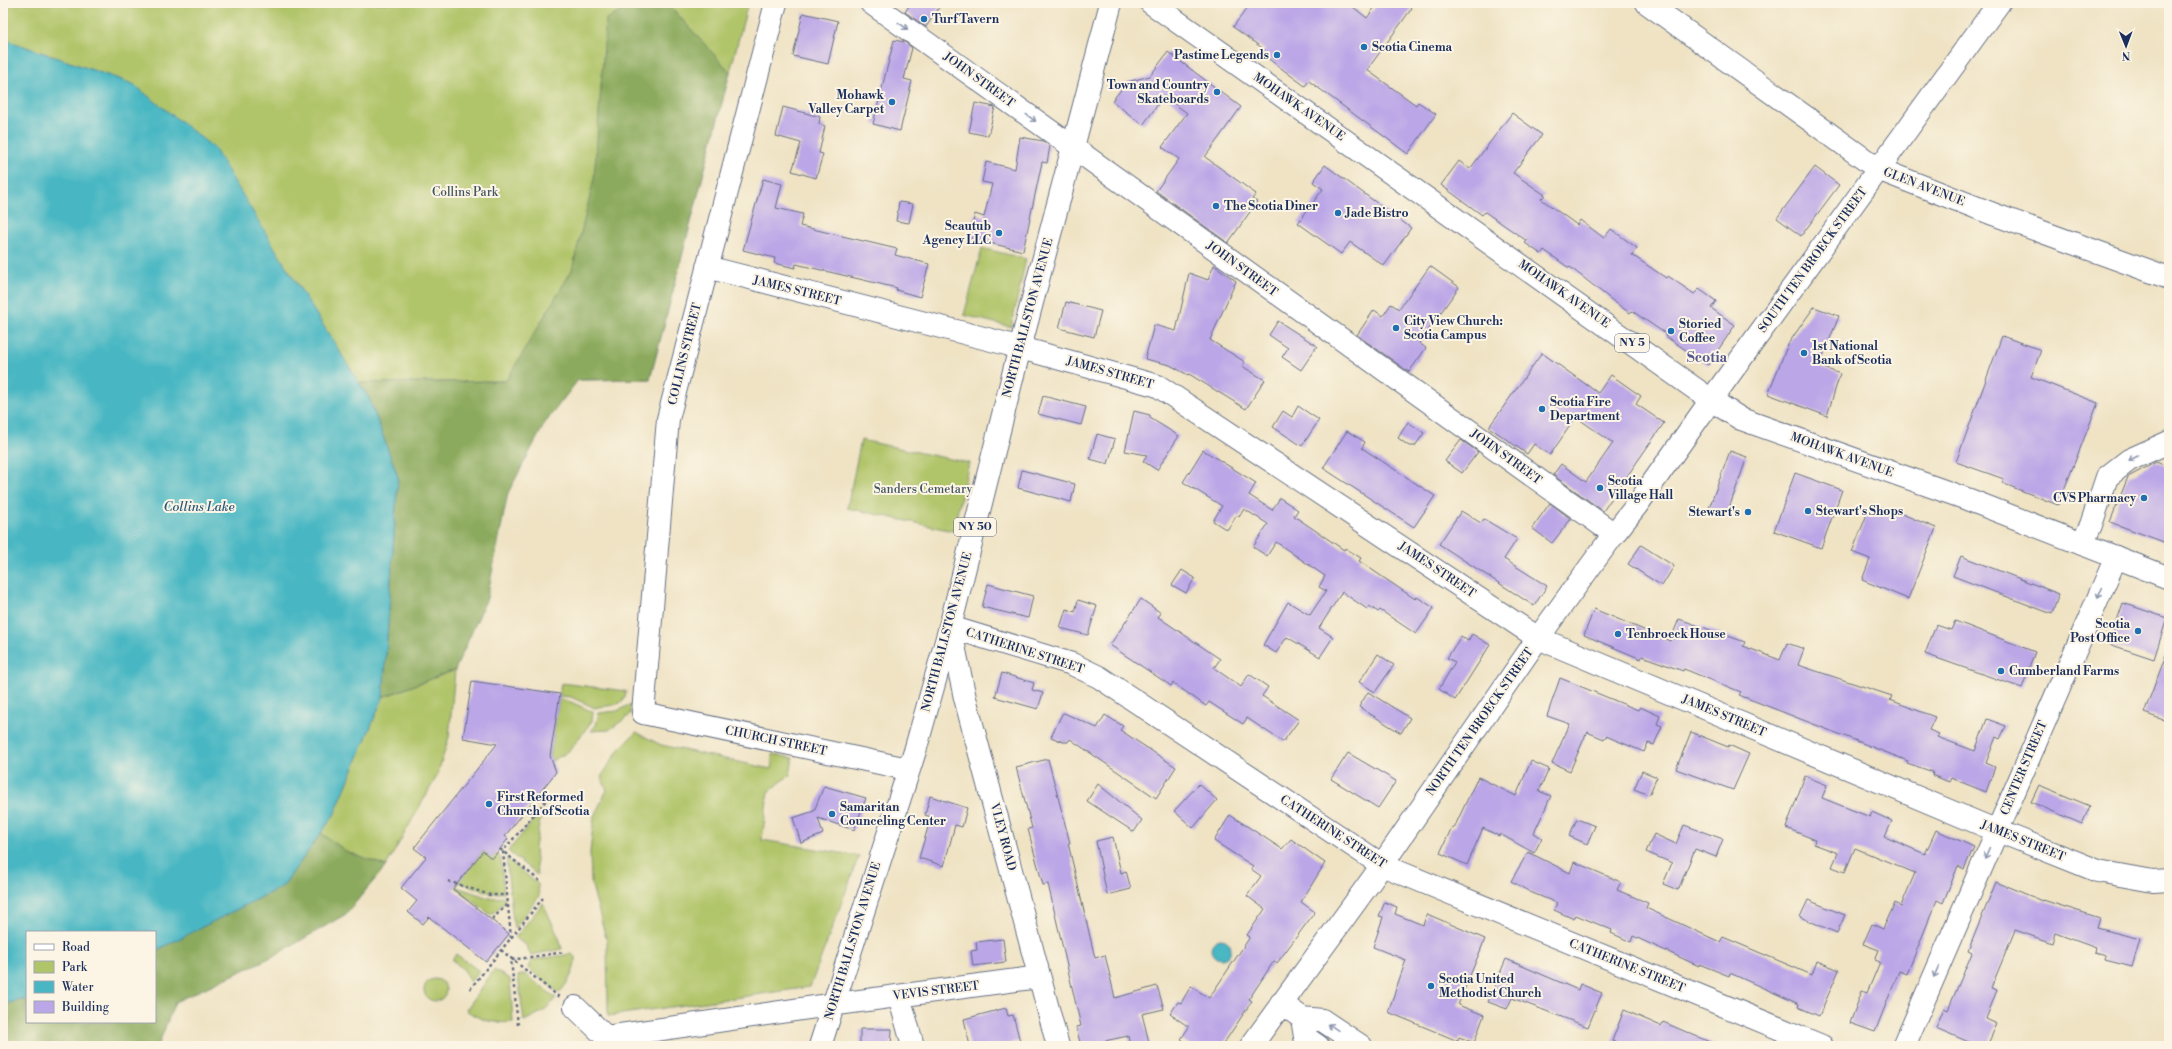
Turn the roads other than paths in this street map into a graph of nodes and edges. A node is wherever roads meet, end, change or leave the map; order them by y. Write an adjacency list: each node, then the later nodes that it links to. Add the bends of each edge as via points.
1 (776, 3): 9 (street, COLLINS STREET)
2 (871, 3): 7 (street, JOHN STREET, one-way to 7)
3 (1111, 3): 7 (street, NORTH BALLSTON AVENUE / NY 50)
4 (1151, 3): 12 (street, MOHAWK AVENUE / NY 5)
5 (1647, 3): 8 (street, GLEN AVENUE)
6 (1999, 3): 8 (street, SOUTH TEN BROECK STREET)
7 (1073, 148): 11 (street, NORTH BALLSTON AVENUE / NY 50); 14 (street, JOHN STREET)
8 (1878, 170): 10 (street, GLEN AVENUE); 12 (street, SOUTH TEN BROECK STREET)
9 (707, 267): 11 (street, JAMES STREET); 20 (street, COLLINS STREET, via 668,419)
10 (2169, 278)
11 (1020, 348): 18 (street, NORTH BALLSTON AVENUE / NY 50); 19 (street, JAMES STREET, via 1158,386)
12 (1711, 400): 14 (street, NORTH TEN BROECK STREET); 15 (street, MOHAWK AVENUE / NY 5, via 1741,419 1967,499)
13 (2169, 442): 15 (street, one-way to 15, via 2129,460 2107,477)
14 (1614, 534): 19 (street, NORTH TEN BROECK STREET)
15 (2082, 544): 16 (street, MOHAWK AVENUE / NY 5)
16 (2116, 557): 17 (street, MOHAWK AVENUE / NY 5); 22 (street, CENTER STREET, one-way to 22)
17 (2169, 578)
18 (950, 627): 21 (street, NORTH BALLSTON AVENUE / NY 50); 23 (street, CATHERINE STREET, via 1072,664 1099,677); 25 (street, VLEY ROAD, via 965,698)
19 (1538, 638): 22 (street, JAMES STREET); 23 (street, NORTH TEN BROECK STREET)
20 (643, 713): 21 (street, CHURCH STREET)
21 (908, 769): 29 (street, NORTH BALLSTON AVENUE / NY 50)
22 (1997, 831): 24 (street, JAMES STREET, via 2098,871 2153,881); 38 (street, CENTER STREET, one-way to 38)
23 (1382, 865): 28 (street, NORTH TEN BROECK STREET); 37 (street, CATHERINE STREET)
24 (2169, 880)
25 (1039, 977): 26 (street, VEVIS STREET); 33 (street, VLEY ROAD)
26 (899, 996): 29 (street, VEVIS STREET); 32 (street)
27 (567, 1002): 29 (street, VEVIS STREET, via 606,1037)
28 (1281, 1003): 30 (street); 34 (street, NORTH TEN BROECK STREET)
29 (833, 1004): 31 (street, NORTH BALLSTON AVENUE / NY 50)
30 (1302, 1018): 35 (street, via 1305,1037); 36 (street, one-way to 30, via 1322,1020)
31 (820, 1046)
32 (913, 1046)
33 (1058, 1046)
34 (1250, 1046)
35 (1318, 1046)
36 (1361, 1046)
37 (1822, 1046)
38 (1904, 1046)

